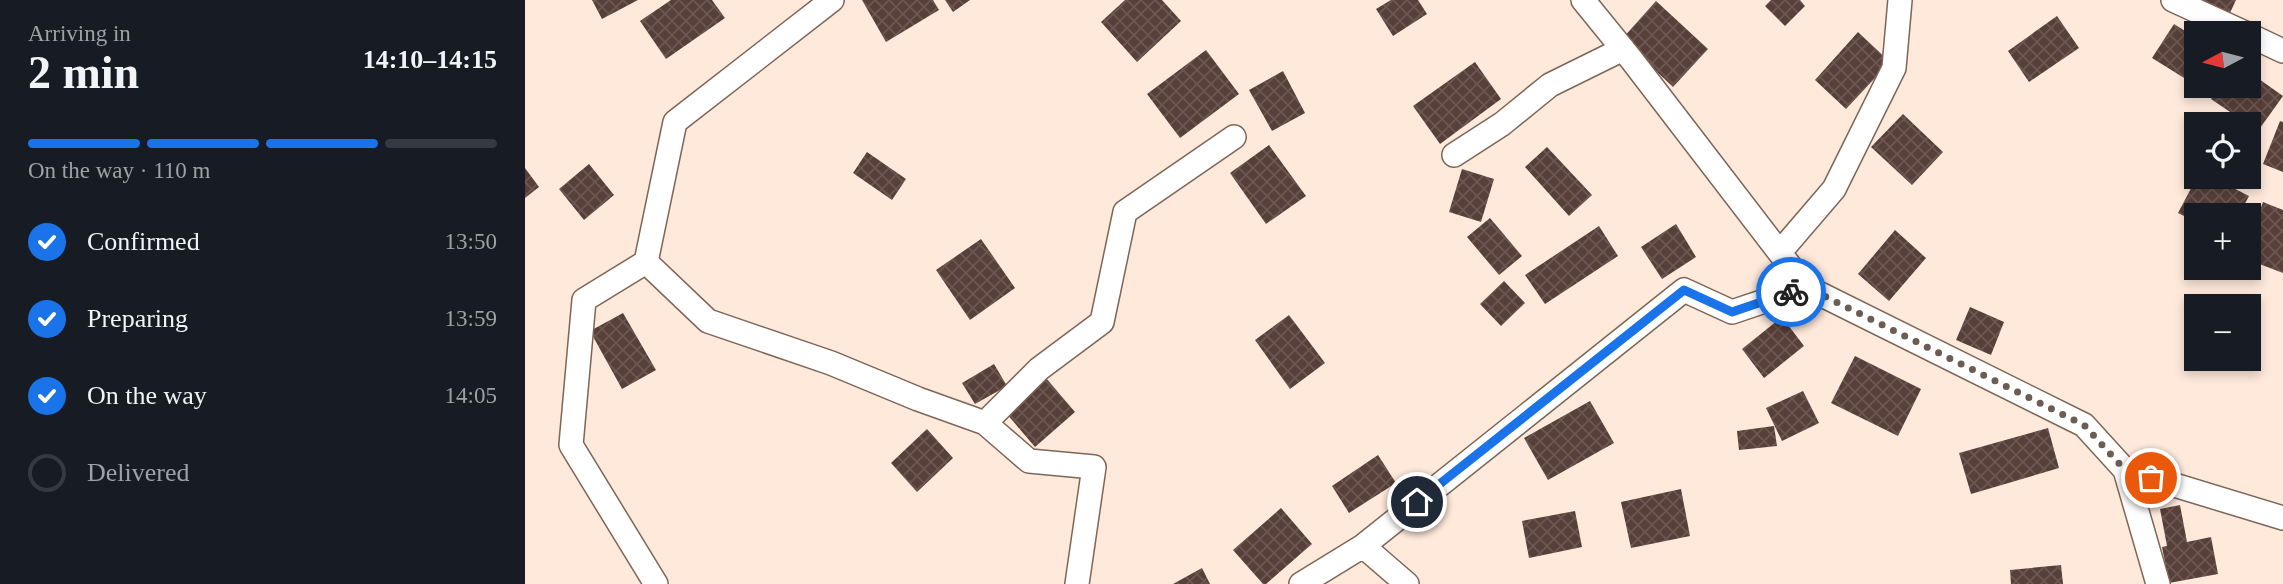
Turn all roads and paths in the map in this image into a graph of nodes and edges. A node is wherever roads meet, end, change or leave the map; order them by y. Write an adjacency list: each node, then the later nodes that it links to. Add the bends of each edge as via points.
1 (832, 0): 12 (street, via 675,122)
2 (1583, 0): 7 (street)
3 (1901, 0): 11 (street, via 1894,68 1834,189)
4 (2173, 0): 5 (street)
5 (2219, 21)
6 (2261, 41): 8 (street)
7 (1623, 49): 10 (street, via 1550,85); 11 (street)
8 (2283, 51)
9 (1234, 137): 14 (street, via 1125,212 1102,322 1039,369)
10 (1454, 155)
11 (1780, 252): 13 (street)
12 (646, 261): 14 (street, via 708,321); 18 (street, via 584,300 571,445)
13 (1806, 287): 15 (street, via 2084,425); 17 (street, via 1732,312 1684,290)
14 (985, 423): 19 (street, via 1029,461 1094,467)
15 (2125, 470): 16 (street); 22 (street)
16 (2283, 518)
17 (1363, 546): 20 (street); 21 (street)
18 (656, 584)
19 (1077, 584)
20 (1301, 584)
21 (1407, 584)
22 (2158, 584)

